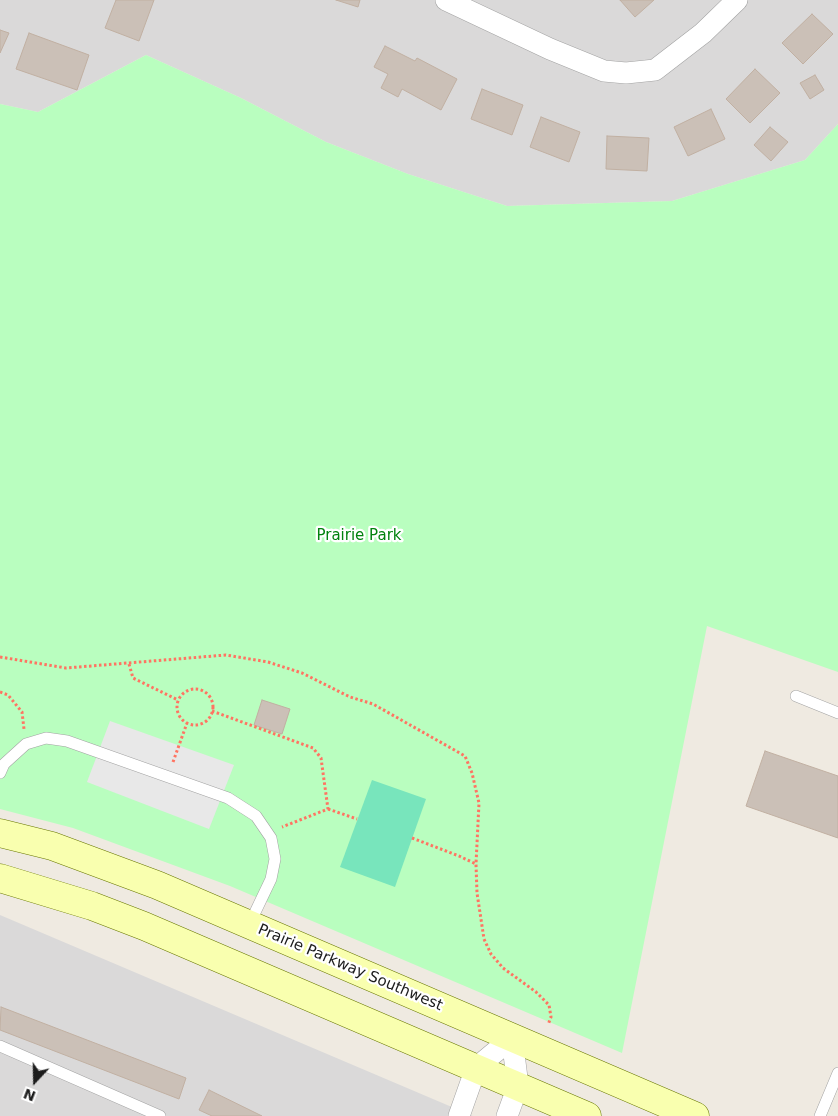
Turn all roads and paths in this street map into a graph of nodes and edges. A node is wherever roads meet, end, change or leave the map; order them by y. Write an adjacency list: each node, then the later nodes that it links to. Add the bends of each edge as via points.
1 (446, 0): 2 (street, via 505,30 604,71 626,73 655,70 704,34)
2 (737, 0)
3 (0, 657): 4 (path, via 66,668)
4 (128, 664): 7 (path, via 133,678); 19 (path, via 226,656 268,662 373,704 465,756 479,803)
5 (0, 692): 11 (path, via 8,695 22,712)
6 (796, 696): 9 (lane)
7 (178, 700): 8 (path, via 190,690 201,690 210,698); 10 (path, via 178,713)
8 (212, 711): 10 (path, via 203,723); 14 (path, via 314,748 322,758)
9 (838, 714)
10 (187, 723): 13 (path)
11 (26, 744): 12 (lane, via 4,764); 13 (lane, via 46,738 67,741)
12 (0, 773)
13 (168, 777): 17 (lane, via 228,798 256,816)
14 (328, 809): 15 (path); 17 (path)
15 (357, 819)
16 (0, 833): 21 (street, Prairie Parkway Southwest, via 52,846 157,885)
17 (269, 834): 21 (lane, via 274,866)
18 (412, 838): 19 (path)
19 (476, 864): 22 (path, via 484,939 503,968 549,1005 551,1017)
20 (0, 878): 25 (street, via 92,906 144,926)
21 (249, 925): 23 (street, Prairie Parkway Southwest)
22 (548, 1025)
23 (512, 1038): 25 (street); 27 (street); 32 (street, Prairie Parkway Southwest)
24 (0, 1046): 28 (lane)
25 (476, 1068): 27 (street); 29 (street)
26 (838, 1073): 33 (lane)
27 (518, 1086): 30 (street); 31 (street)
28 (160, 1116)
29 (459, 1116)
30 (507, 1116)
31 (587, 1116)
32 (695, 1116)
33 (820, 1116)

